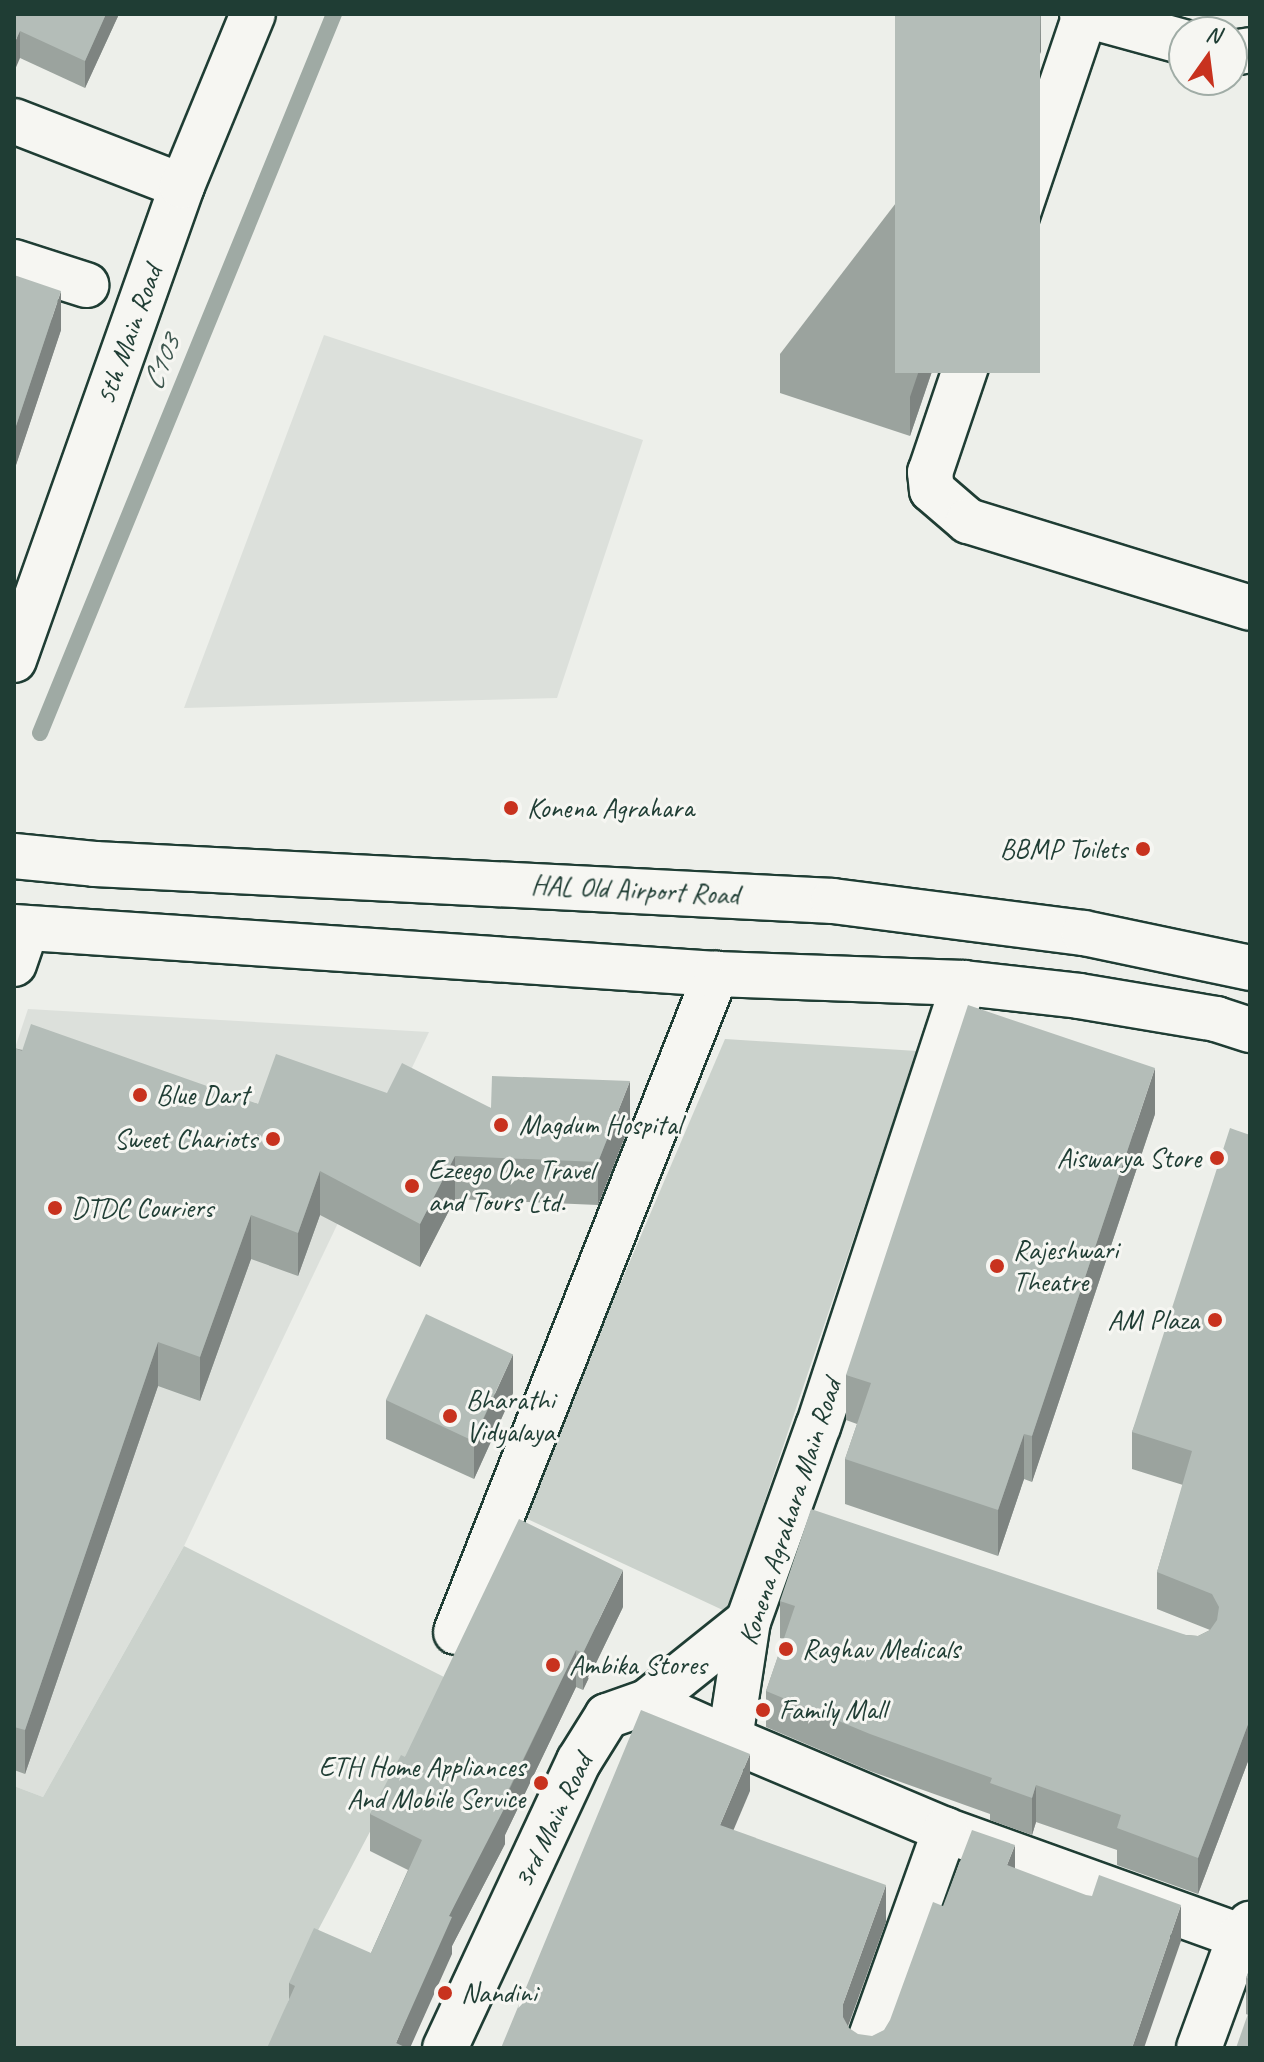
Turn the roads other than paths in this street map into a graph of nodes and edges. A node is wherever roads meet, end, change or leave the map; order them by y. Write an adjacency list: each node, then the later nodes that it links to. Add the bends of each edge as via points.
1 (253, 14): 5 (street, 5th Main Road)
2 (1083, 14): 3 (street); 8 (street, via 930,472 932,490 968,521)
3 (1168, 38)
4 (14, 121): 5 (street)
5 (182, 186): 9 (street, 5th Main Road)
6 (14, 262): 7 (street)
7 (86, 285)
8 (1250, 608)
9 (14, 660)
10 (14, 856): 12 (street, HAL Old Airport Road, via 833,901 1084,933)
11 (18, 940): 13 (street)
12 (1241, 965): 15 (street)
13 (716, 974): 14 (street); 19 (street)
14 (964, 983): 15 (street, via 1079,996); 16 (street, Konena Agrahara Main Road)
15 (1233, 1024)
16 (786, 1511): 17 (street); 18 (street, Konena Agrahara Main Road)
17 (831, 1526)
18 (748, 1621): 20 (street, 3rd Main Road); 21 (street, Konena Agrahara Main Road)
19 (456, 1632)
20 (647, 1702): 21 (street); 24 (street, 3rd Main Road, via 607,1716 579,1761)
21 (730, 1739): 22 (street)
22 (945, 1830): 23 (street); 25 (street)
23 (1245, 1930): 26 (street)
24 (445, 2048)
25 (867, 2048)
26 (1199, 2048)

